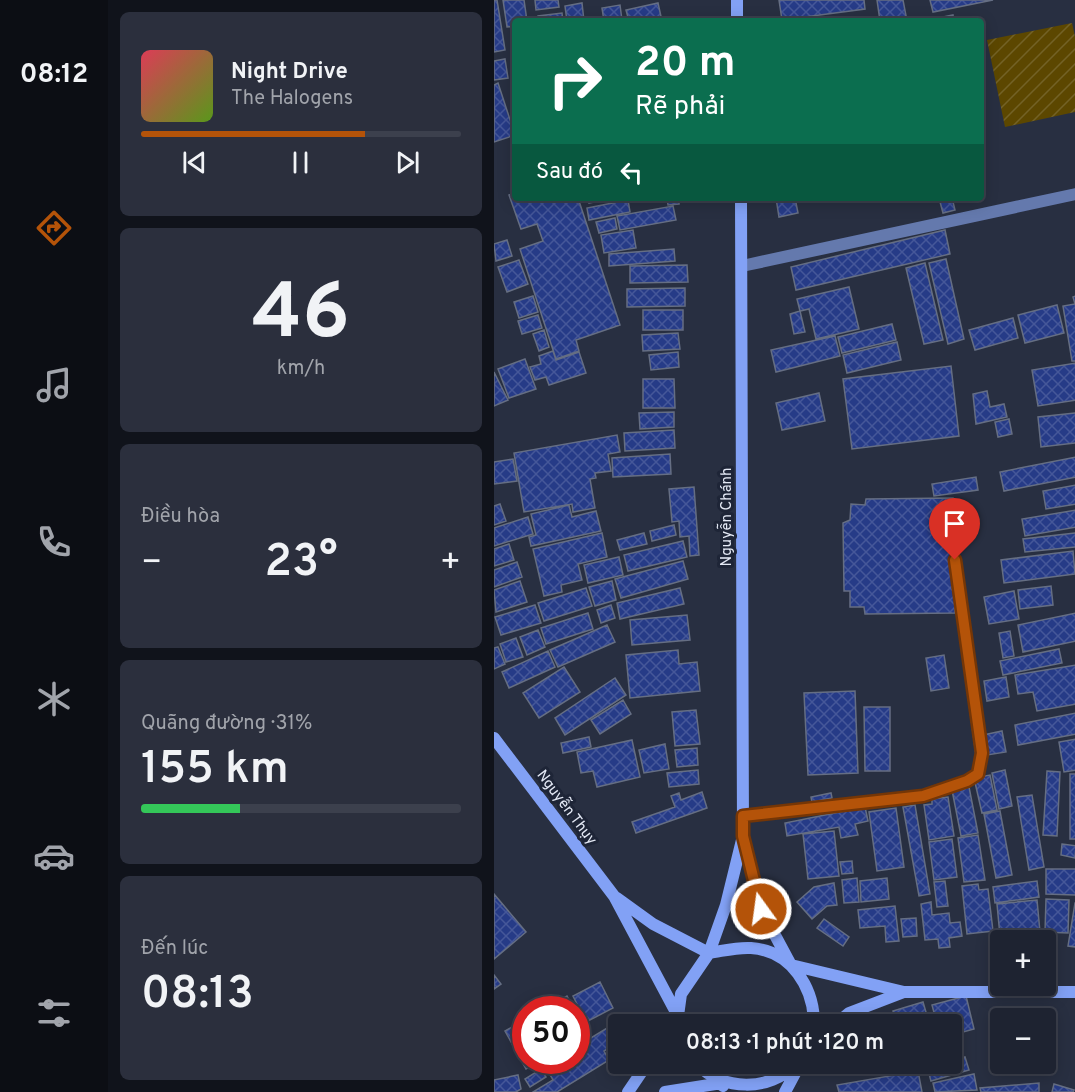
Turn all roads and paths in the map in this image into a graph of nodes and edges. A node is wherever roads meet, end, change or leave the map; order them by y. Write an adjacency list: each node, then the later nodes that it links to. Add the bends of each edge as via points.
1 (737, 0): 2 (main road)
2 (737, 18)
3 (1076, 194): 5 (street)
4 (741, 201): 5 (main road, Nguyễn Chánh)
5 (742, 266): 8 (main road, Nguyễn Chánh)
6 (955, 560): 8 (street, via 982,753 978,774 923,796)
7 (494, 738): 10 (main road, Nguyễn Thụy)
8 (743, 816): 9 (main road, Nguyễn Chánh)
9 (743, 836): 11 (main road); 12 (main road, via 761,909)
10 (614, 896): 11 (main road, via 653,924); 15 (main road)
11 (709, 953): 12 (main road, via 752,948 774,954); 16 (main road, via 681,994)
12 (791, 965): 13 (main road); 17 (main road, via 806,984)
13 (904, 992): 14 (main road); 18 (main road)
14 (1076, 992)
15 (672, 1014)
16 (677, 1014)
17 (814, 1014)
18 (848, 1014)
19 (640, 1074): 24 (main road)
20 (708, 1074): 23 (main road)
21 (782, 1074): 23 (main road, via 770,1081)
22 (793, 1074): 26 (main road)
23 (724, 1088): 25 (main road)
24 (628, 1092)
25 (665, 1092)
26 (785, 1092)

